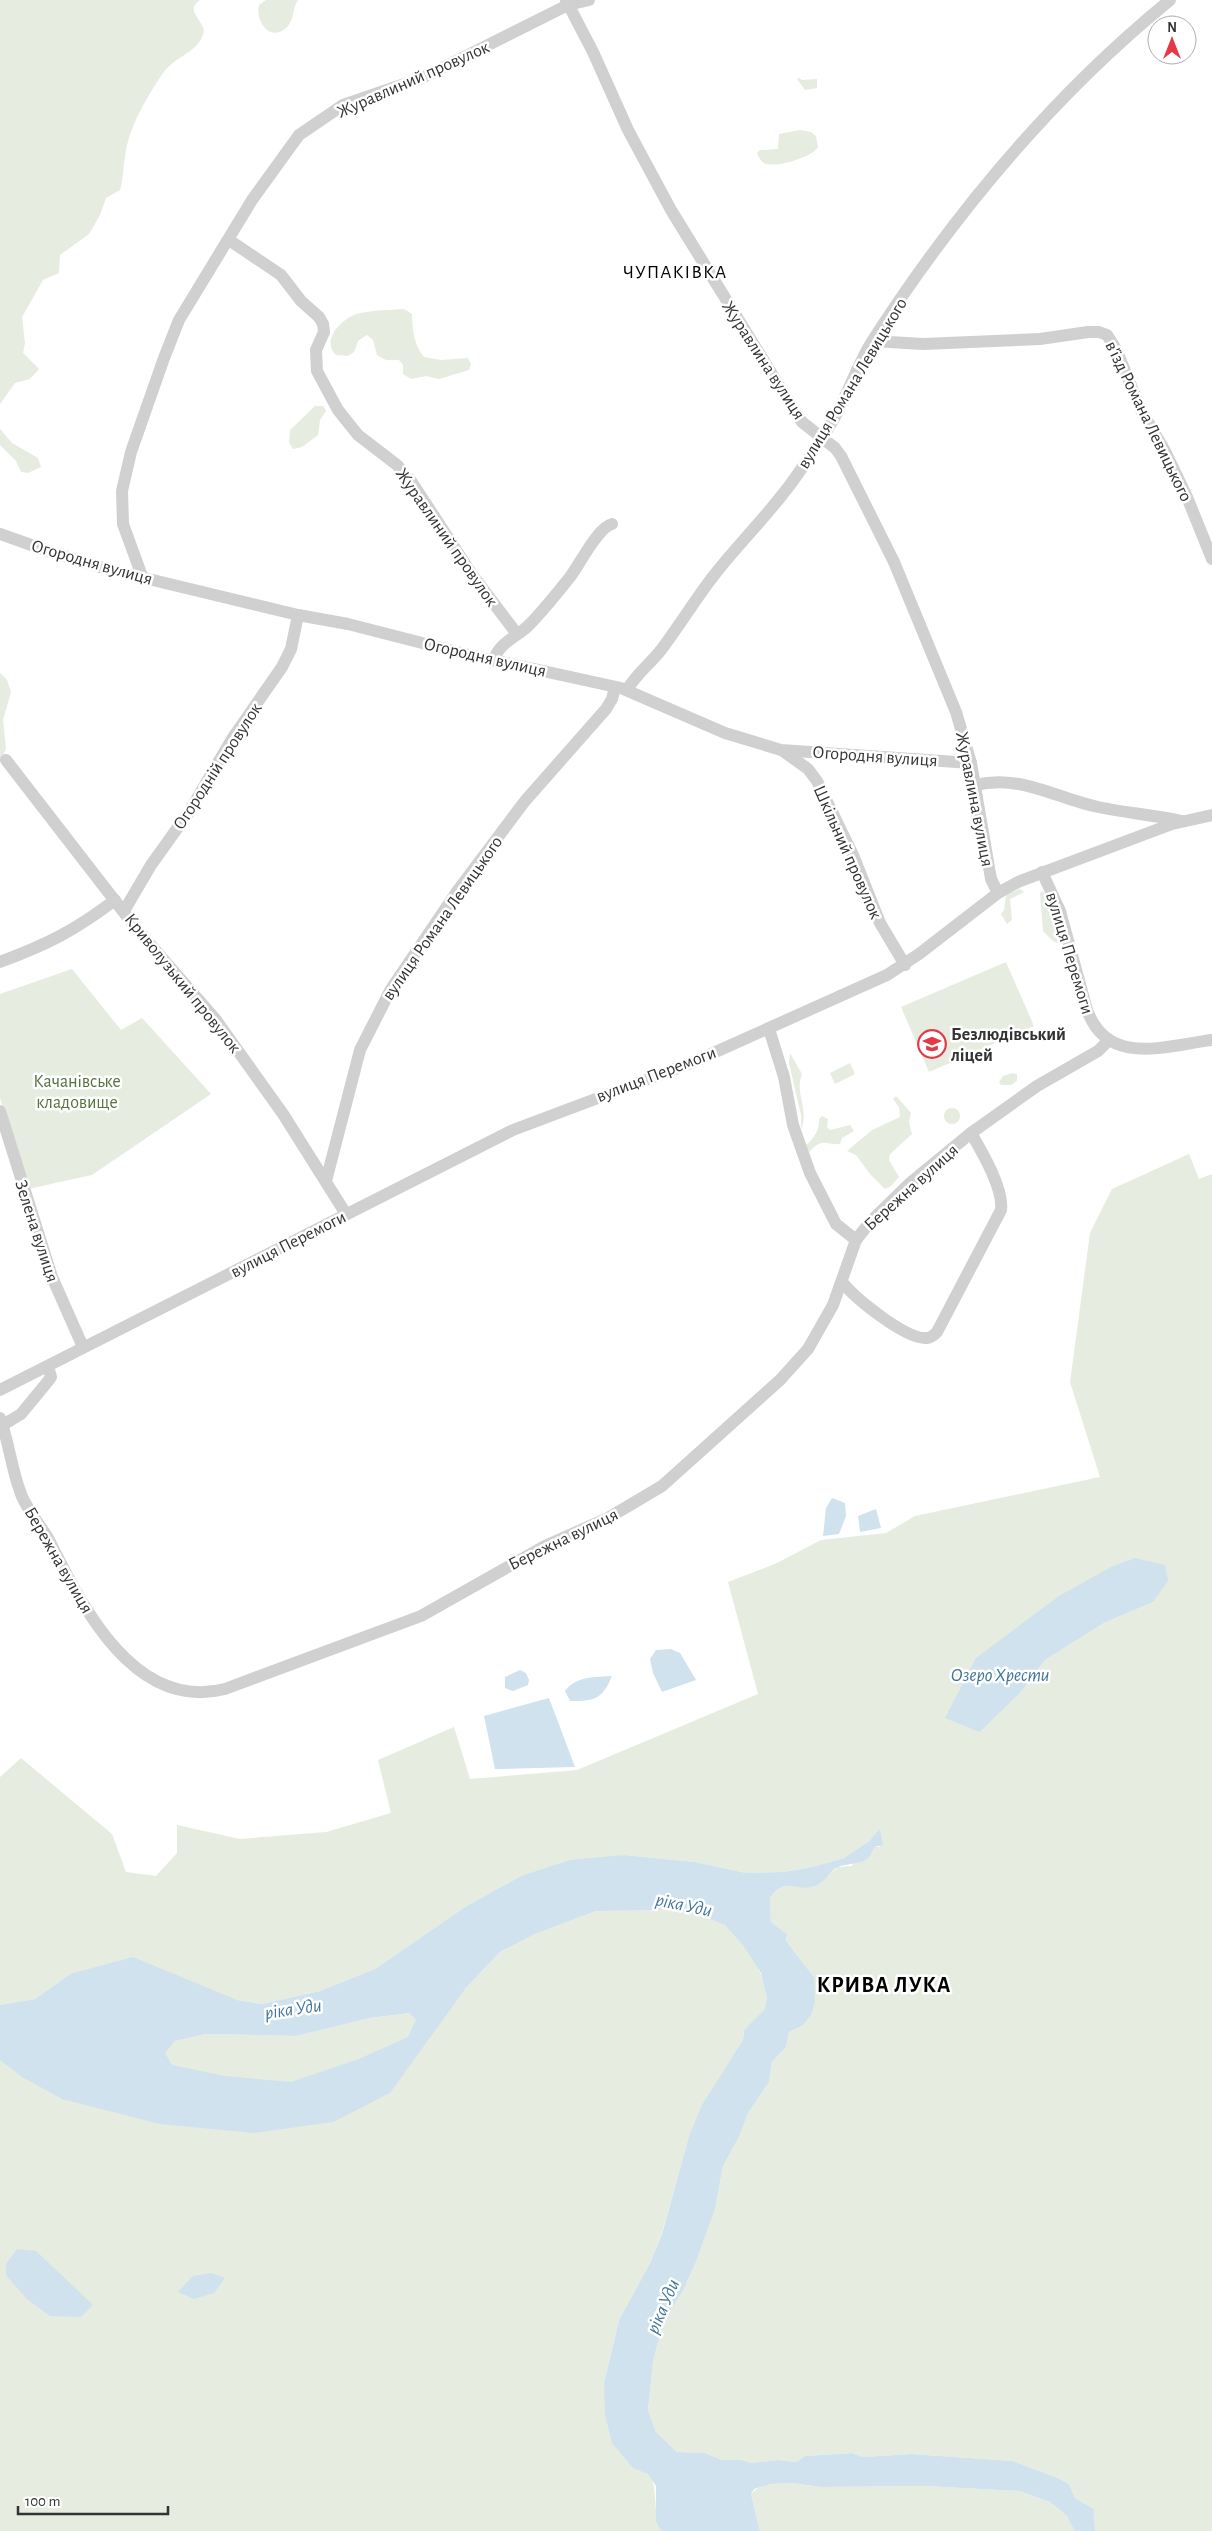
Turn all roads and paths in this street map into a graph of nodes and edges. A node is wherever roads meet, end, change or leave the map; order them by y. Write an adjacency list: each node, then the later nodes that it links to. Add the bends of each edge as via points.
1 (589, 0): 3 (street, Журавлиний провулок)
2 (1170, 0): 5 (street, вулиця Романа Левицького, via 1095,64 998,168 939,242)
3 (567, 3): 4 (street, Журавлиний провулок, via 422,78 343,105 305,130 261,186); 6 (street, Журавлина вулиця, via 628,130 671,210 802,422)
4 (229, 240): 10 (street, Журавлиний провулок, via 179,320 131,452 121,510 126,536); 12 (street, Журавлиний провулок, via 282,275 301,301 320,317 324,332 316,350 317,371 338,410 358,435 411,480 473,576)
5 (873, 342): 6 (street, вулиця Романа Левицького); 9 (street, в’їзд Романа Левицького, via 938,344 1104,333 1114,343 1141,410 1165,451)
6 (822, 439): 14 (street, вулиця Романа Левицького, via 786,490 716,573 661,649); 17 (street, Журавлина вулиця, via 842,456 891,554 949,693)
7 (612, 524): 12 (street, via 600,531 570,577)
8 (0, 534): 10 (street, Огородня вулиця, via 80,562)
9 (1212, 559)
10 (142, 576): 11 (street, Огородня вулиця)
11 (298, 615): 13 (street, Огородня вулиця, via 343,622); 24 (street, Огородній провулок, via 282,667 232,739 190,812 151,865)
12 (517, 634): 13 (street, via 500,647)
13 (494, 660): 14 (street, Огородня вулиця)
14 (621, 688): 15 (street, Огородня вулиця, via 725,733); 32 (street, вулиця Романа Левицького, via 525,800 458,890 391,989 358,1058)
15 (781, 750): 17 (street, Огородня вулиця); 26 (street, Шкільний провулок, via 808,769 817,781 880,923)
16 (6, 760): 23 (street, Криволузький провулок)
17 (971, 763): 18 (street, Журавлина вулиця)
18 (975, 785): 20 (street, via 1014,782 1098,807); 22 (street, Журавлина вулиця, via 990,872)
19 (1212, 815): 20 (street)
20 (1183, 821): 21 (street)
21 (1042, 872): 22 (street, вулиця Перемоги); 29 (street, вулиця Перемоги, via 1060,911 1090,1017 1098,1032)
22 (998, 893): 26 (street, вулиця Перемоги)
23 (115, 900): 24 (street, Криволузький провулок); 25 (street, via 65,935)
24 (124, 911): 32 (street, Криволузький провулок, via 216,1020)
25 (0, 962)
26 (905, 964): 27 (street, вулиця Перемоги, via 863,987)
27 (769, 1029): 33 (street, вулиця Перемоги, via 691,1063 520,1126); 34 (street, via 784,1077 793,1125 810,1173 836,1224)
28 (1212, 1040): 29 (street, via 1138,1048 1120,1047)
29 (1108, 1041): 31 (street, Бережна вулиця, via 1098,1051 1037,1086)
30 (0, 1111): 36 (street, Зелена вулиця, via 52,1277)
31 (972, 1133): 34 (street, Бережна вулиця, via 910,1184); 35 (street, via 988,1164 1000,1197 1001,1210 937,1332 922,1338 905,1331 862,1303)
32 (326, 1181): 33 (street, Криволузький провулок)
33 (346, 1214): 36 (street, вулиця Перемоги)
34 (856, 1240): 35 (street, Бережна вулиця)
35 (842, 1282): 39 (street, Бережна вулиця, via 821,1329 796,1364 672,1479 652,1493 600,1522 545,1546 421,1616 213,1692 180,1691 162,1684 143,1672 98,1627 73,1590 20,1493)
36 (83, 1347): 37 (street, вулиця Перемоги)
37 (48, 1366): 38 (street, вулиця Перемоги); 39 (street, via 51,1377 21,1414)
38 (0, 1390)
39 (1, 1421)

